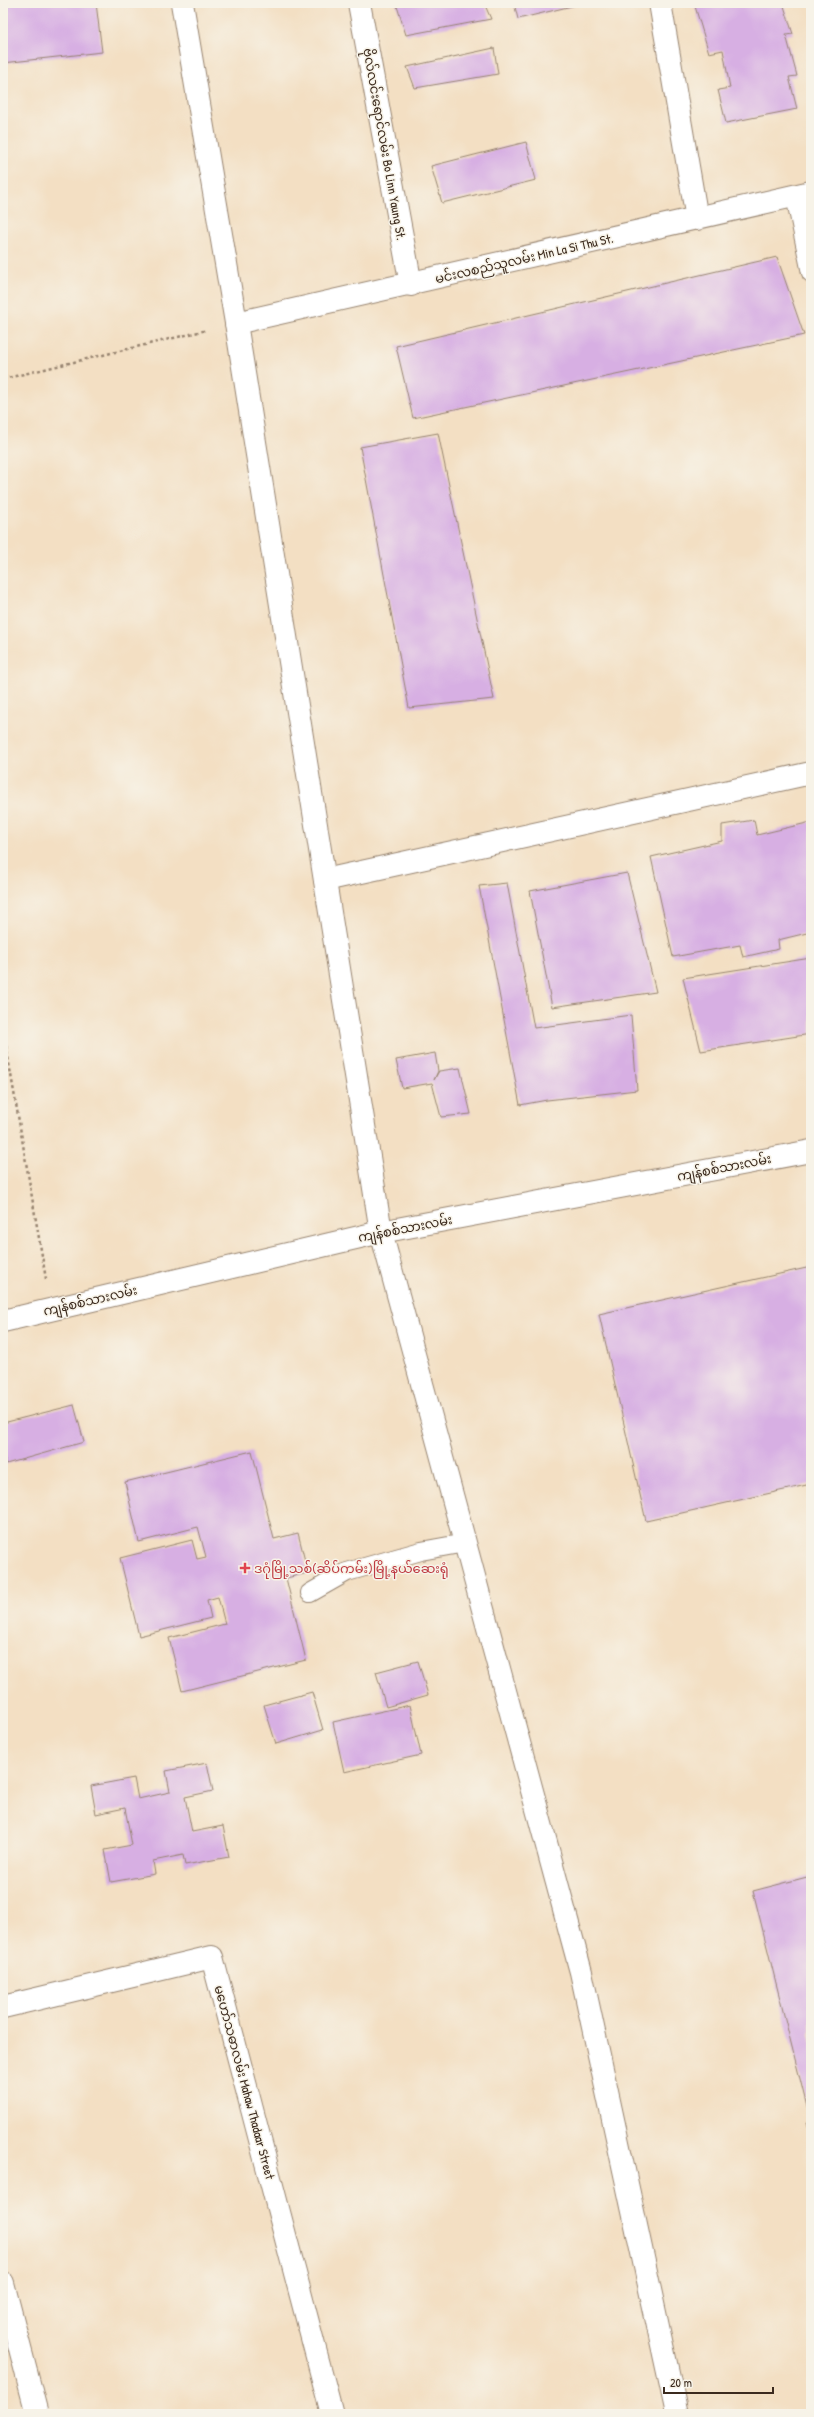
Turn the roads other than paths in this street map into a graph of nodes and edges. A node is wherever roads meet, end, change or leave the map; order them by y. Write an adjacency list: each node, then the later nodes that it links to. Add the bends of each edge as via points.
1 (182, 3): 8 (street)
2 (359, 3): 7 (street, ဗိုလ်လင်းရောင်လမ်း Bo Linn Yaung St.)
3 (660, 3): 5 (street)
4 (803, 194): 5 (street, မင်းလစည်သူလမ်း Min La Si Thu St.); 6 (lane)
5 (697, 218): 7 (street, မင်းလစည်သူလမ်း Min La Si Thu St.)
6 (811, 273)
7 (411, 284): 8 (street, မင်းလစည်သူလမ်း Min La Si Thu St.)
8 (236, 323): 10 (street)
9 (811, 773): 10 (street)
10 (324, 880): 12 (street)
11 (811, 1151): 12 (street, ကျန်စစ်သားလမ်း)
12 (380, 1232): 13 (street, ကျန်စစ်သားလမ်း); 14 (street)
13 (3, 1321)
14 (465, 1543): 15 (lane, via 421,1551 347,1572); 20 (street, via 581,1972)
15 (310, 1592)
16 (3, 2007): 19 (street, မဟော်သဓာလမ်း Mahaw Thadaar Street, via 212,1957)
17 (3, 2283): 18 (street)
18 (37, 2414)
19 (332, 2414)
20 (677, 2414)

